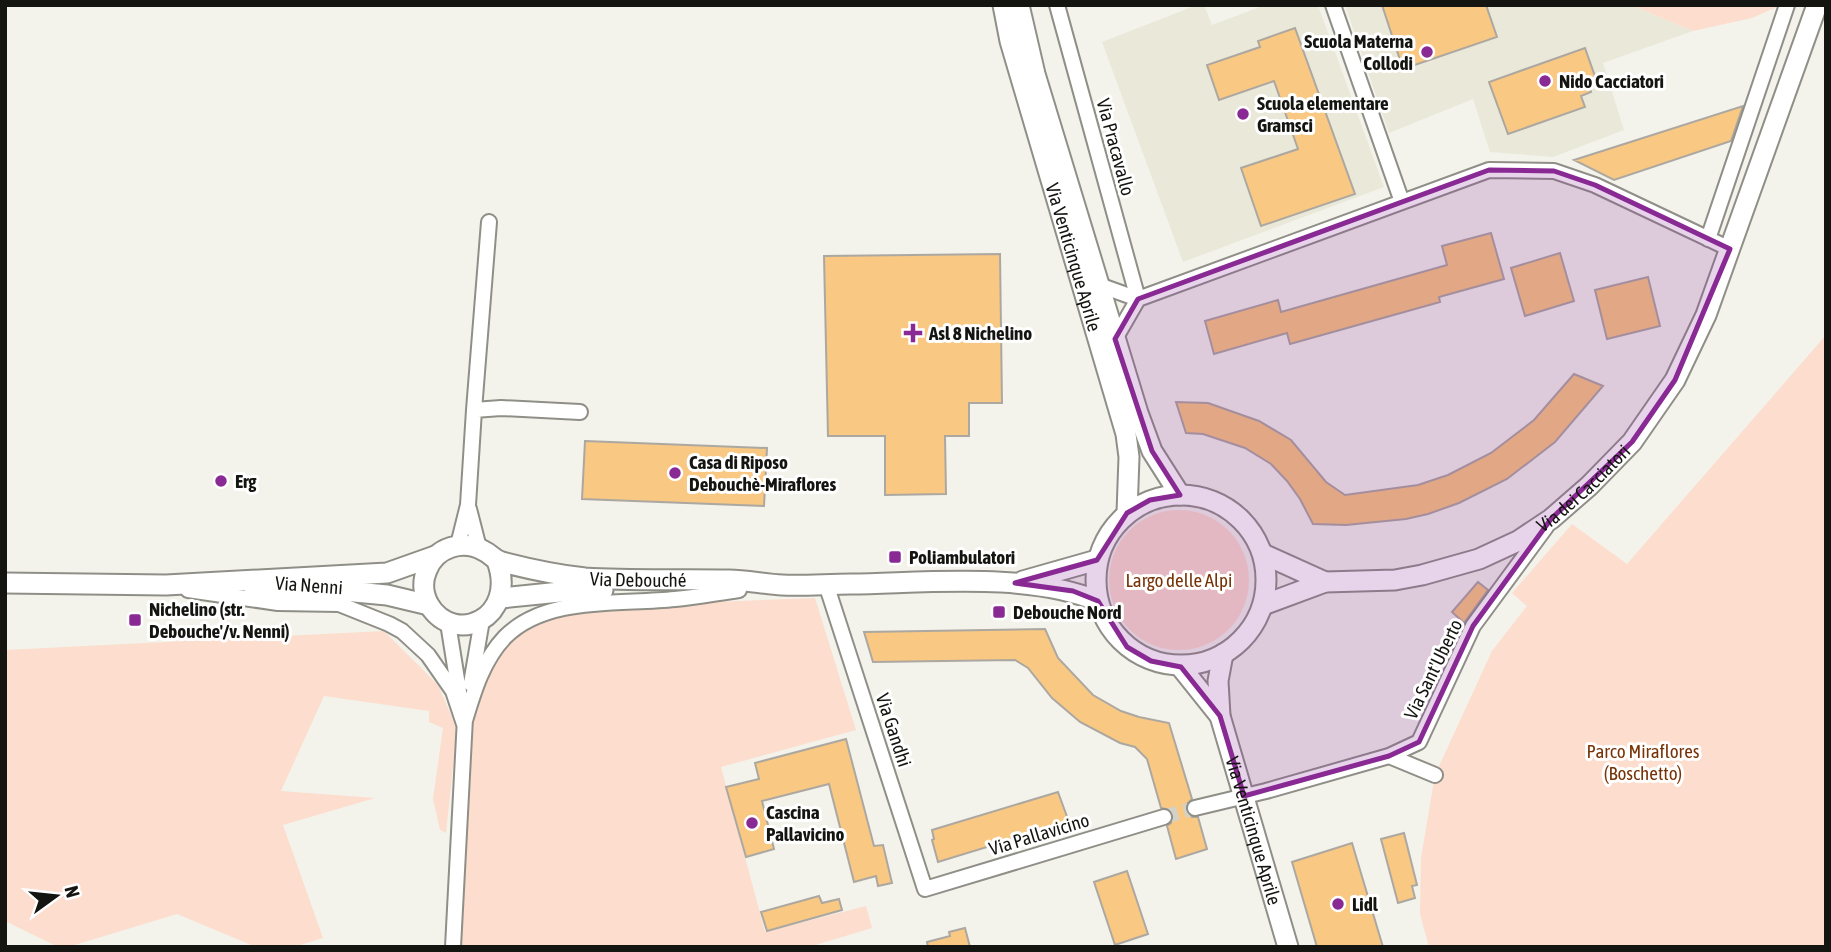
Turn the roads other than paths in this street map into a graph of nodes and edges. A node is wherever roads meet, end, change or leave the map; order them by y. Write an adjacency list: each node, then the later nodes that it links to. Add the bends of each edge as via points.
1 (1003, 5): 18 (main road, Via Venticinque Aprile, via 1126,434)
2 (1019, 5): 11 (main road, Via Venticinque Aprile, via 1035,74)
3 (1058, 5): 12 (street, Via Pracavallo)
4 (1333, 5): 7 (street)
5 (1787, 5): 9 (street)
6 (1817, 5): 10 (main road, Via dei Cacciatori)
7 (1402, 202): 9 (street, via 1489,170 1554,171 1595,185); 12 (street)
8 (489, 222): 14 (street)
9 (1708, 239): 10 (street)
10 (1730, 249): 19 (main road, Via dei Cacciatori, via 1706,316 1675,380 1632,442)
11 (1099, 285): 12 (street, Via Venticinque Aprile); 13 (main road, Via Venticinque Aprile)
12 (1138, 299): 13 (street, Via Venticinque Aprile)
13 (1115, 339): 16 (main road, Via Venticinque Aprile, via 1152,451)
14 (474, 410): 15 (street); 17 (street)
15 (580, 412)
16 (1180, 495): 18 (main road, via 1150,500); 22 (main road, via 1204,498 1230,510 1250,529)
17 (468, 505): 20 (street); 21 (street)
18 (1127, 513): 24 (main road, via 1111,530)
19 (1551, 519): 26 (main road, Via dei Cacciatori, via 1479,559 1422,575); 43 (street, Via Sant'Uberto, via 1473,626 1419,742)
20 (458, 545): 21 (main road, Via Debouché); 23 (main road)
21 (479, 548): 25 (main road, Via Debouché)
22 (1262, 554): 26 (main road, Via dei Cacciatori); 36 (main road, via 1267,580)
23 (435, 556): 31 (main road, via 387,573); 35 (main road, via 424,580)
24 (1097, 560): 28 (main road, Via Debouché); 34 (main road)
25 (497, 561): 30 (main road, Via Debouché, via 586,578); 33 (main road, via 503,586)
26 (1325, 582): 36 (main road, Via dei Cacciatori)
27 (5, 583): 31 (main road)
28 (1016, 583): 29 (main road, Via Debouché); 34 (main road, Via Debouché, via 1073,591)
29 (826, 584): 30 (main road, Via Debouché); 48 (street, Via Gandhi)
30 (783, 585): 32 (main road, Via Debouché)
31 (173, 587): 35 (main road, via 344,590 387,594); 42 (street, Via Nenni, via 278,603 339,604 366,613 402,631 428,655 453,691)
32 (739, 590): 33 (main road, Via Debouché, via 580,590); 42 (street, Via Nenni, via 564,607 531,620 506,637 480,674)
33 (500, 598): 37 (main road)
34 (1098, 601): 40 (main road, via 1109,626 1127,647 1151,661)
35 (429, 605): 38 (main road)
36 (1263, 605): 39 (main road, via 1251,631)
37 (482, 620): 38 (main road); 42 (street, Via Nenni)
38 (448, 623): 42 (street, Via Nenni)
39 (1223, 654): 40 (main road, via 1205,663); 41 (main road, Via Venticinque Aprile, via 1218,681)
40 (1180, 666): 41 (main road, Via Venticinque Aprile)
41 (1220, 716): 45 (main road, Via Venticinque Aprile)
42 (464, 724): 49 (street, Via Nenni)
43 (1389, 756): 44 (street); 45 (street, Via Sant'Uberto)
44 (1435, 775)
45 (1244, 796): 46 (street); 50 (main road, Via Venticinque Aprile)
46 (1195, 808)
47 (1164, 817): 48 (street, Via Pallavicino)
48 (925, 888)
49 (453, 947)
50 (1288, 947)

